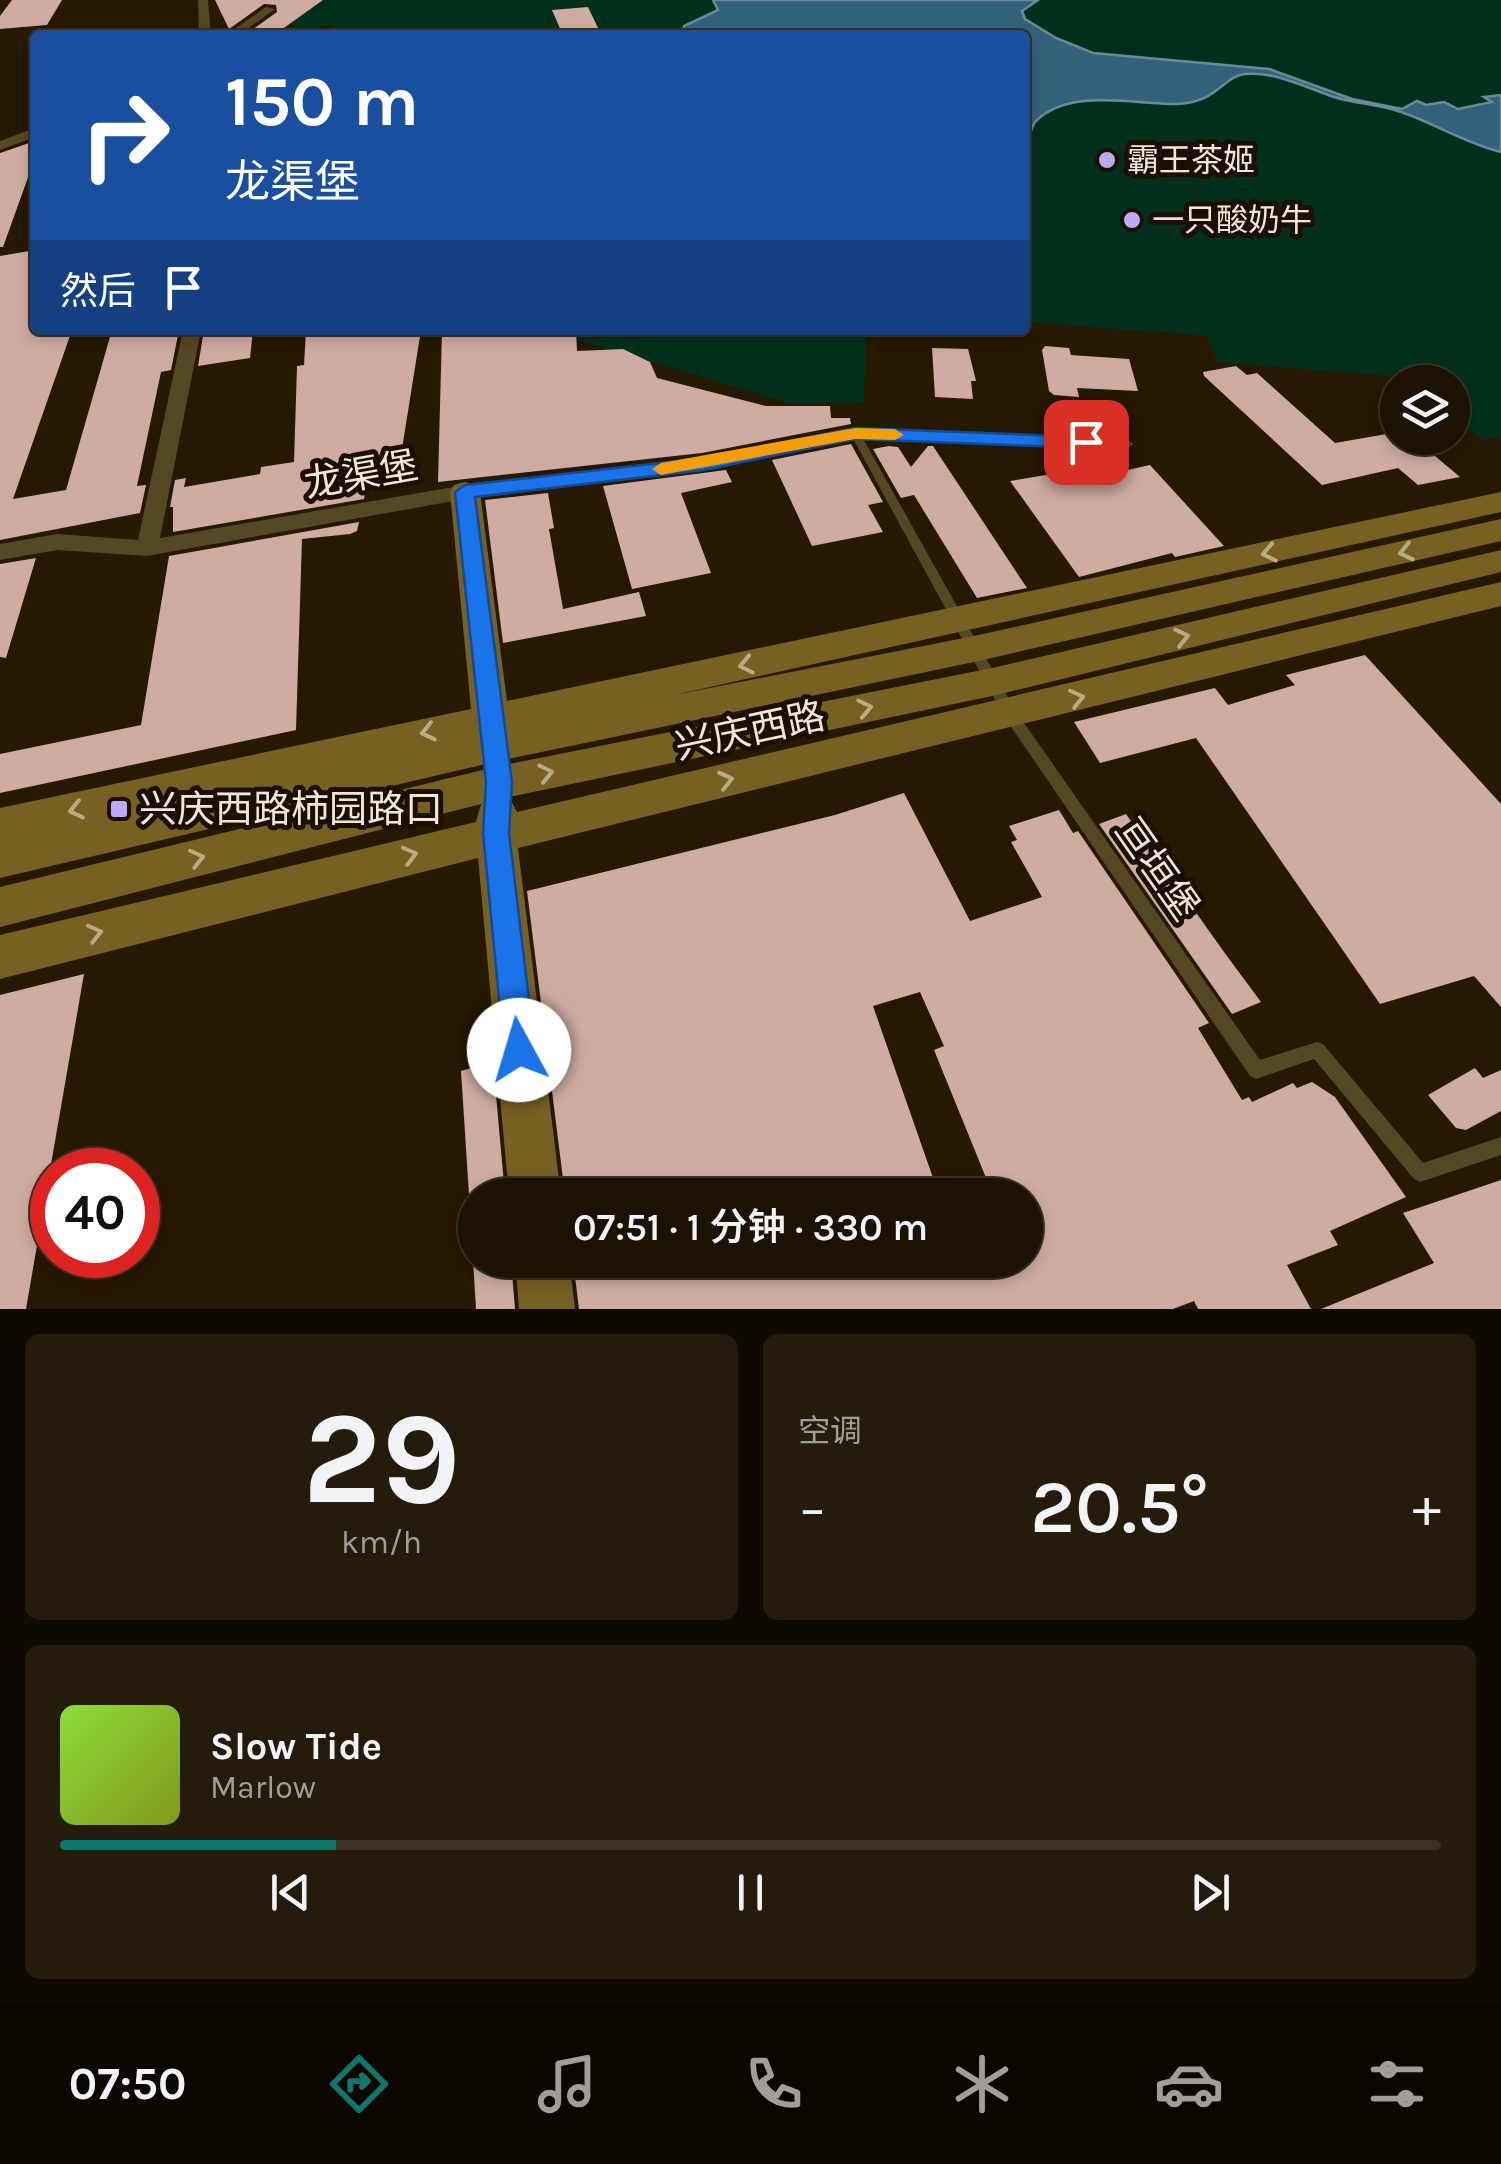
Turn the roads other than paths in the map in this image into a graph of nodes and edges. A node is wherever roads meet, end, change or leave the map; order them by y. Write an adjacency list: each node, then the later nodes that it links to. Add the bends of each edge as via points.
1 (203, 0): 3 (street)
2 (270, 9): 4 (street)
3 (205, 30)
4 (239, 30)
5 (30, 134): 6 (street)
6 (0, 146)
7 (191, 335): 13 (street)
8 (855, 433): 9 (street, 龙渠堡); 10 (street, 龙渠堡, via 704,464); 17 (lane, 亘垣堡)
9 (1124, 444)
10 (465, 492): 13 (street, 龙渠堡); 18 (street)
11 (1501, 502): 17 (street, one-way to 17)
12 (1501, 530): 17 (street, 兴庆西路, one-way to 17)
13 (147, 548): 14 (street, 龙渠堡, via 57,542)
14 (0, 552)
15 (1501, 561): 17 (street, 兴庆西路, one-way to 15)
16 (1501, 594): 17 (street, one-way to 16)
17 (984, 667): 18 (street, 兴庆西路); 18 (street, one-way to 18); 20 (street, one-way to 17); 24 (lane, 亘垣堡, via 1256,1070 1317,1050 1420,1173)
18 (494, 749): 19 (street, one-way to 19); 20 (street); 21 (street, 兴庆西路); 22 (street, 兴庆西路, one-way to 18)
19 (0, 826)
20 (496, 833): 23 (street, one-way to 20); 25 (street)
21 (0, 859)
22 (0, 906)
23 (0, 957)
24 (1501, 1146)
25 (532, 1178)
26 (544, 1278): 27 (street)
27 (547, 1309)

